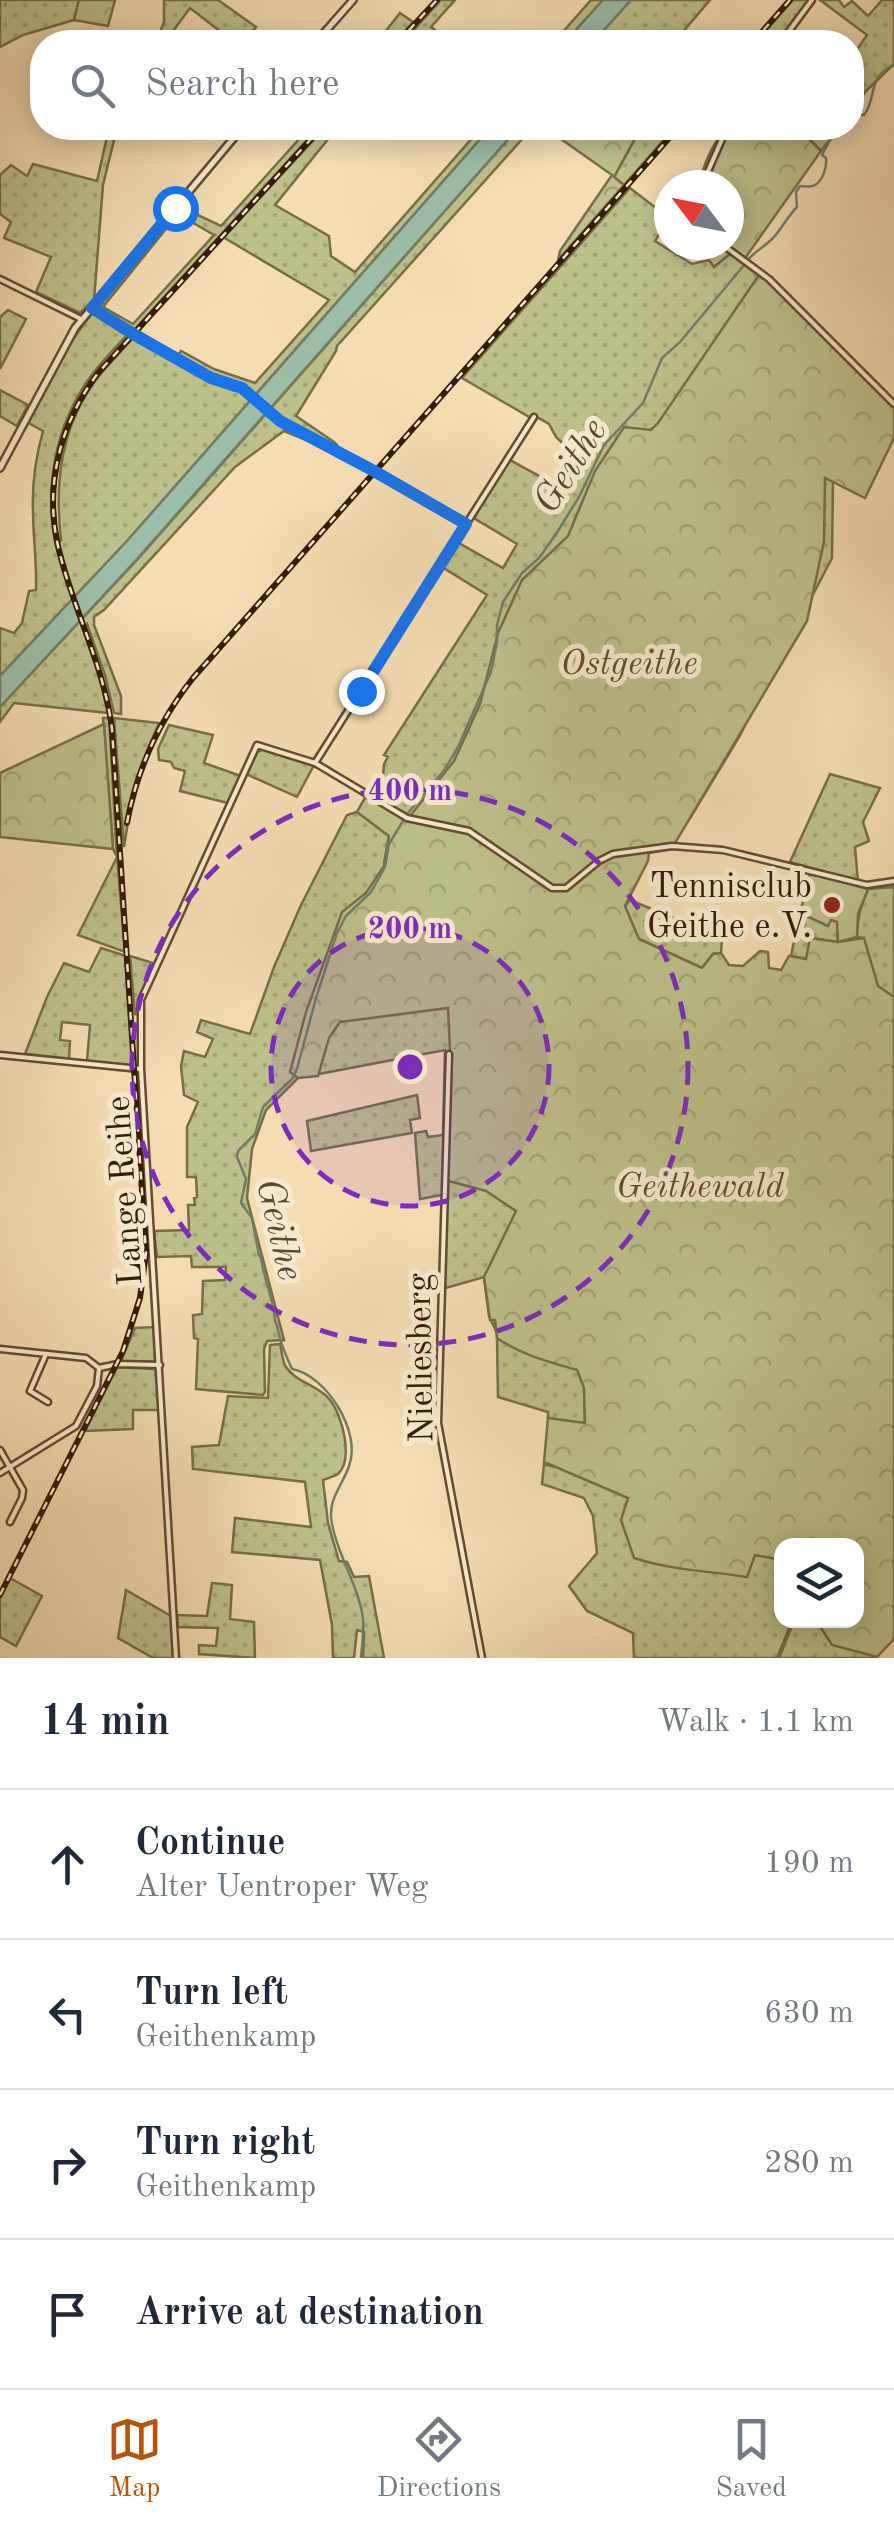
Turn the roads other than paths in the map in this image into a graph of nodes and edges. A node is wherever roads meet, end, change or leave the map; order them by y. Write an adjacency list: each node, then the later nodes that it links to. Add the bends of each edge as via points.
1 (352, 0): 3 (street)
2 (812, 0): 4 (street)
3 (326, 30)
4 (789, 30)
5 (232, 140): 10 (street)
6 (721, 140): 7 (street)
7 (708, 170)
8 (743, 260): 12 (street)
9 (0, 279): 11 (street)
10 (92, 308): 11 (street); 15 (street, via 211,378 238,386 272,415)
11 (81, 320): 14 (street)
12 (894, 404)
13 (534, 418): 15 (street)
14 (0, 468)
15 (466, 524): 16 (street)
16 (315, 763): 17 (street, via 407,818 469,832 552,888 566,888 598,861 672,846 723,850 867,885); 20 (street, Lange Reihe, via 257,745 141,1000)
17 (894, 881)
18 (449, 1054): 31 (street, Nieliesberg, via 438,1423)
19 (0, 1055): 20 (street)
20 (141, 1069): 23 (street, Lange Reihe)
21 (0, 1350): 22 (street)
22 (46, 1354): 24 (street, via 86,1358); 25 (street, via 30,1391)
23 (160, 1365): 24 (street); 30 (street, Lange Reihe)
24 (98, 1368): 27 (street, via 97,1386 76,1426)
25 (48, 1402)
26 (0, 1450): 27 (street)
27 (10, 1466): 28 (street); 29 (street, via 23,1490)
28 (0, 1473)
29 (10, 1522)
30 (176, 1658)
31 (482, 1658)

